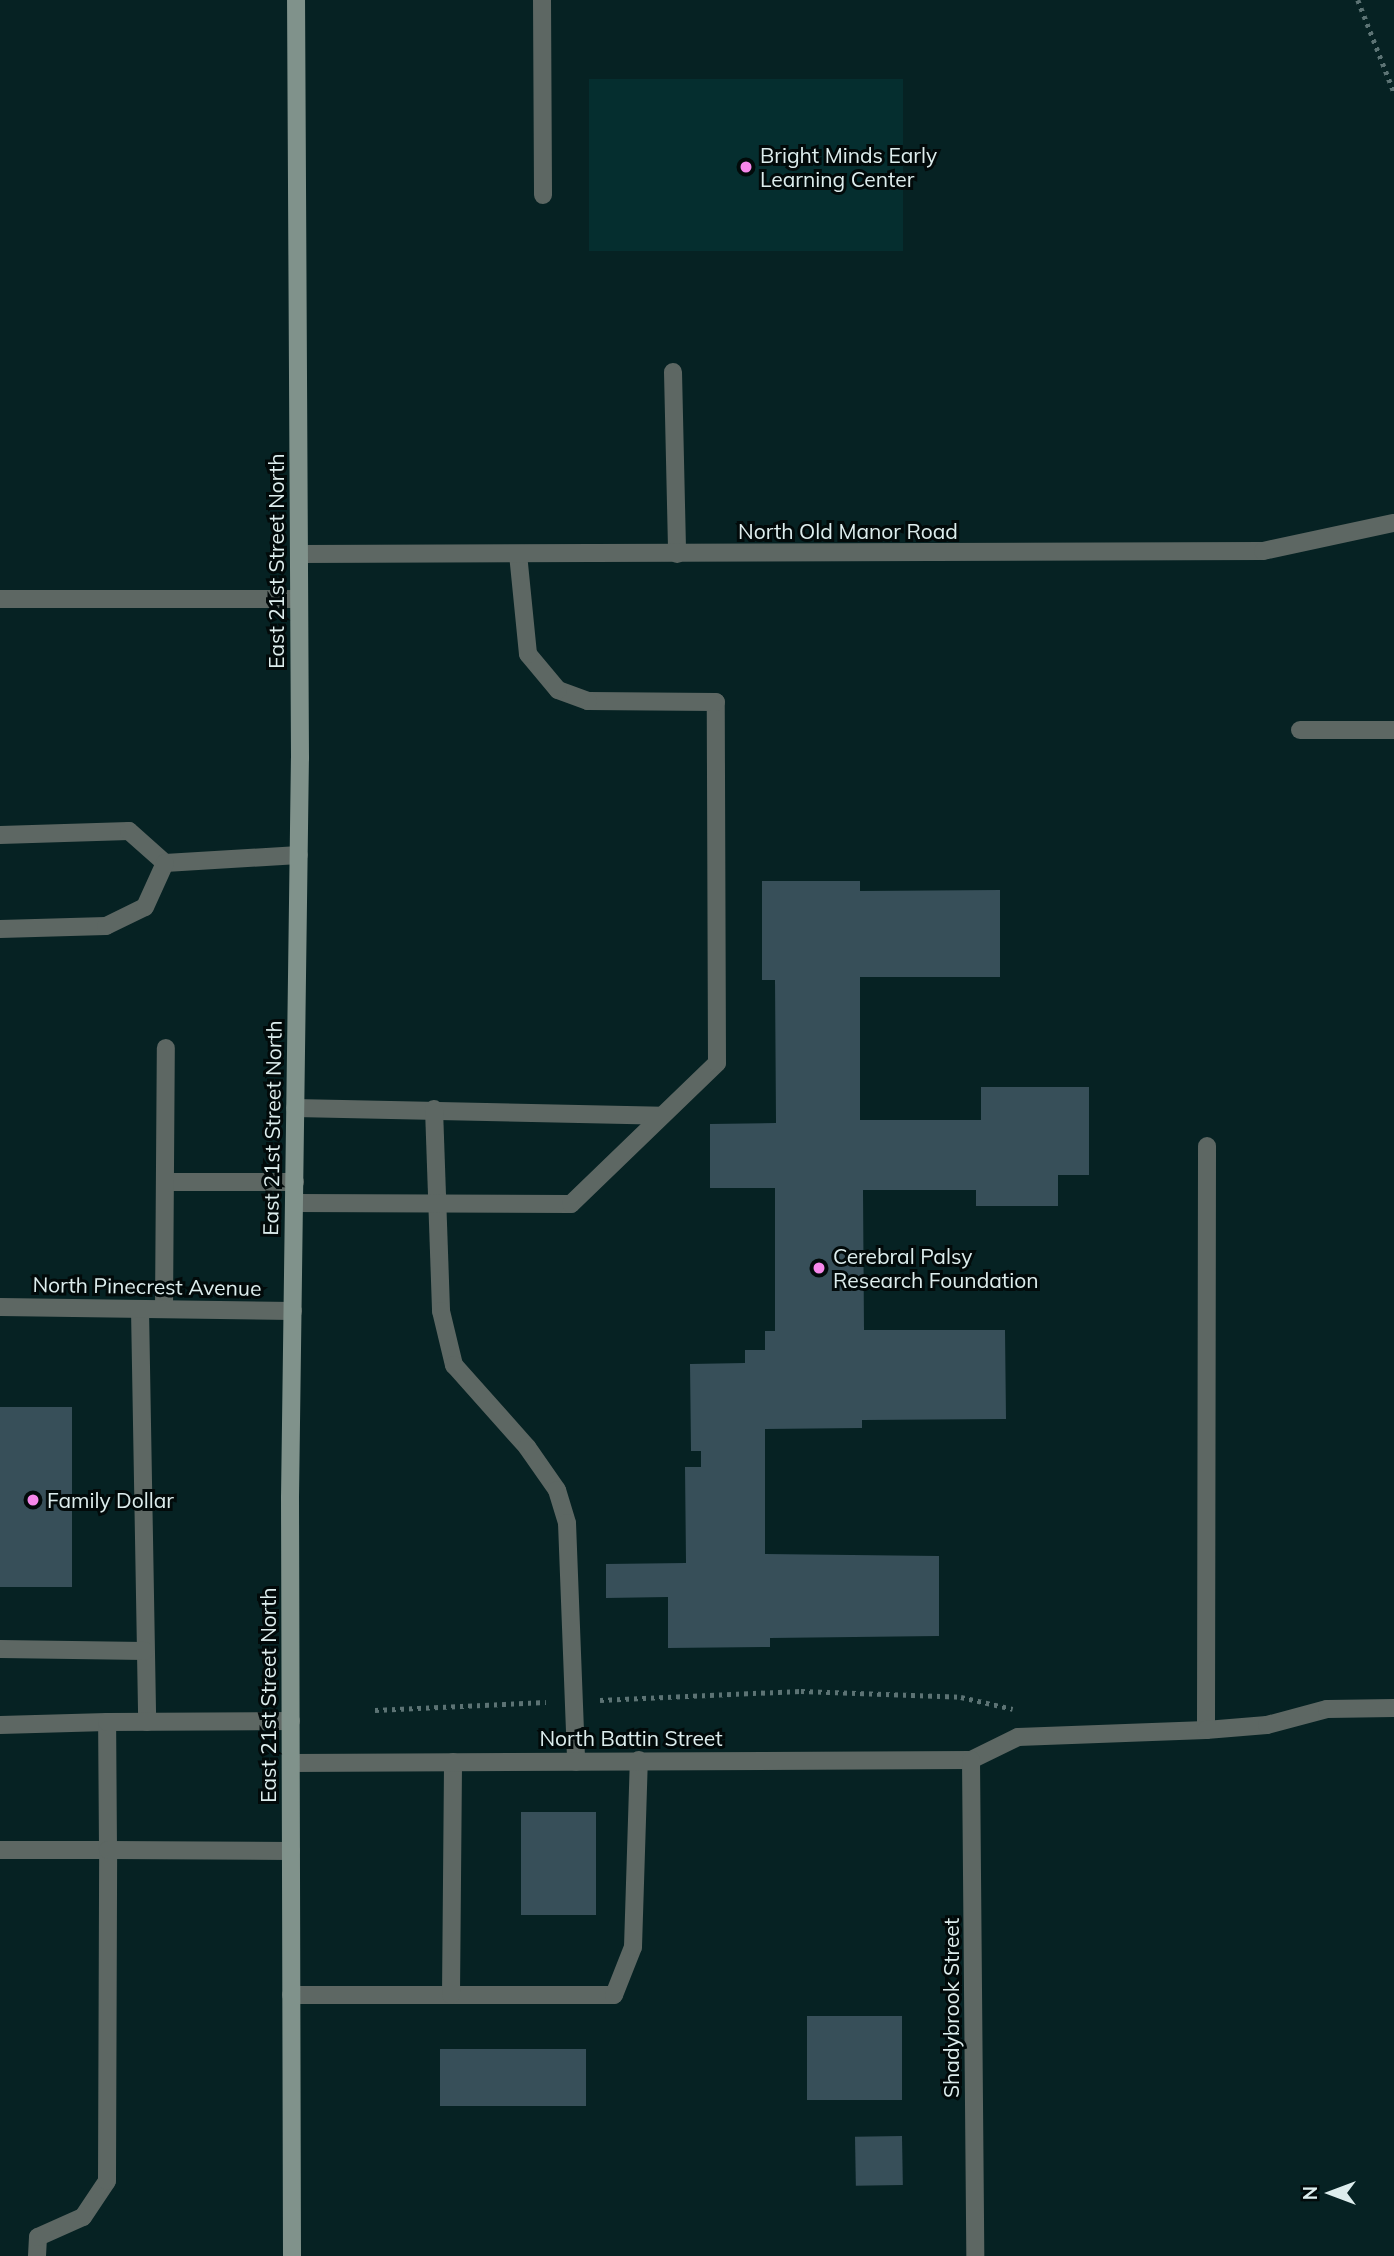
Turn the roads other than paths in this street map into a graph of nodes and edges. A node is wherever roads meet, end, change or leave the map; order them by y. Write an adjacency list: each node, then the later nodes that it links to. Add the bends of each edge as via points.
1 (296, 0): 6 (main road, East 21st Street North)
2 (542, 0): 3 (street)
3 (543, 195)
4 (673, 372): 8 (street)
5 (1394, 523): 8 (street, North Old Manor Road, via 1264,551)
6 (299, 554): 7 (street, North Old Manor Road); 10 (main road, East 21st Street North)
7 (519, 554): 8 (street, North Old Manor Road); 20 (street, via 528,654 558,690 588,701 716,702 718,1063)
8 (677, 554)
9 (0, 599): 10 (street)
10 (299, 599): 14 (main road, East 21st Street North)
11 (1300, 730): 12 (street)
12 (1394, 730)
13 (0, 835): 15 (street, via 129,831)
14 (299, 855): 15 (street); 18 (main road, East 21st Street North)
15 (165, 863): 16 (street, via 145,907 106,926)
16 (0, 929)
17 (166, 1048): 22 (street)
18 (295, 1108): 19 (street); 23 (main road, East 21st Street North)
19 (434, 1109): 20 (street); 25 (street)
20 (662, 1116): 25 (street, via 571,1204)
21 (1207, 1146): 37 (street)
22 (165, 1182): 23 (street); 28 (street)
23 (295, 1182): 24 (main road, East 21st Street North)
24 (294, 1203): 25 (street); 29 (main road, East 21st Street North)
25 (436, 1205): 41 (street, via 444,1333 454,1365 527,1447 557,1490 567,1523)
26 (0, 1307): 27 (street, North Pinecrest Avenue)
27 (140, 1309): 28 (street, North Pinecrest Avenue); 31 (street)
28 (164, 1309): 29 (street, North Pinecrest Avenue)
29 (293, 1311): 33 (main road, East 21st Street North)
30 (0, 1649): 31 (street)
31 (145, 1651): 35 (street)
32 (1394, 1708): 37 (street, via 1327,1709 1266,1725)
33 (291, 1721): 35 (street); 42 (main road, East 21st Street North)
34 (107, 1722): 35 (street); 36 (street); 44 (street)
35 (147, 1722)
36 (0, 1725)
37 (1206, 1730): 39 (street, via 1018,1738)
38 (639, 1760): 39 (street, North Battin Street); 41 (street, North Battin Street); 47 (street, via 634,1947 614,1995)
39 (971, 1760): 50 (street, Shadybrook Street)
40 (453, 1762): 41 (street, North Battin Street); 42 (street, North Battin Street); 47 (street)
41 (576, 1762)
42 (291, 1763): 45 (main road, East 21st Street North)
43 (0, 1850): 44 (street)
44 (108, 1850): 45 (street); 48 (street, via 107,2181 83,2217 38,2237)
45 (291, 1851): 46 (main road, East 21st Street North)
46 (292, 1995): 47 (street); 49 (main road, East 21st Street North)
47 (451, 1995)
48 (37, 2256)
49 (292, 2256)
50 (975, 2256)

